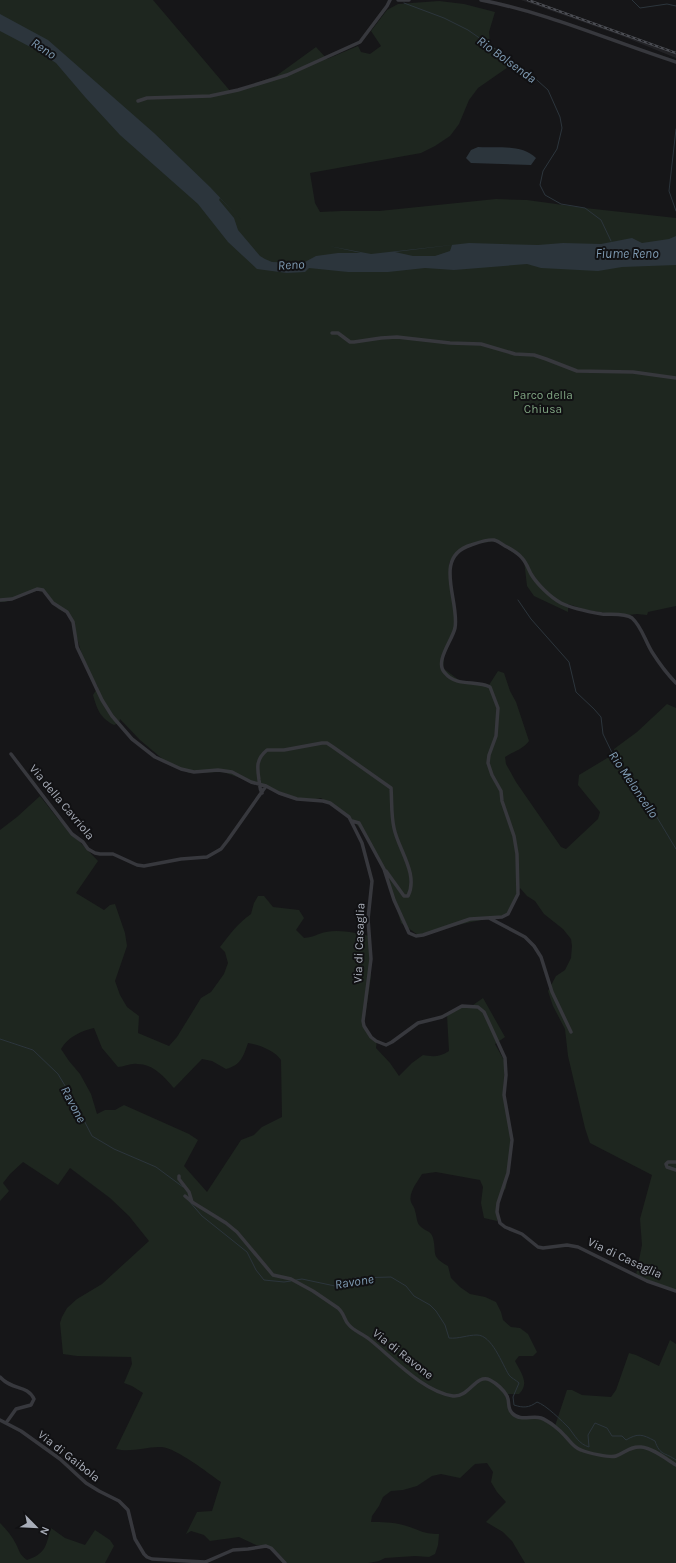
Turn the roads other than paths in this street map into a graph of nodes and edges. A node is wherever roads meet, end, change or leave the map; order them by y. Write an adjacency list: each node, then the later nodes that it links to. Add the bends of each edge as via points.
1 (390, 0): 6 (street, via 360,42 286,75 210,96 147,98)
2 (398, 0): 3 (street)
3 (409, 0)
4 (481, 0): 5 (street, via 556,20)
5 (676, 62)
6 (138, 101)
7 (332, 333): 8 (street, via 338,333 350,342 397,338 450,344 481,344 515,354 546,358 577,371 633,372)
8 (676, 378)
9 (0, 600): 12 (street, Via di Casaglia, via 12,599 37,589 42,590 53,603 67,612 73,622 77,647 102,700 132,739 155,757 181,769 194,772 232,772)
10 (676, 683): 18 (street, via 652,652 637,623 629,617 597,613 559,602 536,580 518,553 495,540 461,549 455,554 451,561 450,574 456,621 441,667 452,679 486,684 493,692 498,708 497,724 488,762 501,791 517,854 518,894 508,914 502,917)
11 (11, 754): 15 (street, Via della Cavriola, via 72,834 88,849 100,854 113,854 137,865 212,855 221,849)
12 (260, 784): 13 (street, Via di Casaglia); 15 (street); 17 (street, via 257,763 267,750 284,750 325,743 333,747 391,788 394,830 410,870 411,891 408,896 404,896)
13 (266, 786): 14 (street, Via di Casaglia); 15 (street, Via della Cavriola)
14 (275, 791): 15 (street); 16 (street, Via di Casaglia, via 297,799 323,800 349,817)
15 (262, 792)
16 (352, 822): 17 (street, via 359,823); 25 (street, Via di Casaglia, via 362,842 372,881 368,919 371,959 363,1021 367,1031 376,1041 386,1045 418,1023 442,1017 462,1006 474,1006 481,1009 488,1019 505,1058 504,1095 512,1140 508,1173 498,1203 500,1224 522,1234 538,1247 578,1247 647,1281)
17 (384, 869): 18 (street, via 409,933 423,935)
18 (488, 917): 19 (street, via 525,937 534,946 541,957 552,992)
19 (571, 1032)
20 (676, 1162): 21 (street, via 666,1164 667,1167)
21 (676, 1170)
22 (179, 1176): 24 (street)
23 (185, 1196): 24 (street, Via di Ravone)
24 (192, 1202): 29 (street, Via di Ravone, via 237,1232 273,1275 295,1281 338,1308 350,1327 435,1390 455,1396 461,1395 482,1378 489,1379 507,1396 508,1407 514,1415 542,1418 580,1450 608,1458 632,1447 639,1447)
25 (676, 1291)
26 (0, 1377): 28 (street, via 12,1386 31,1392 34,1399 30,1405 16,1409)
27 (0, 1420): 28 (street, Via di Gaibola)
28 (6, 1423): 30 (street, Via di Gaibola, via 60,1459 99,1492 119,1501 128,1510 135,1539 147,1557)
29 (676, 1465)
30 (188, 1560): 31 (street, Via di Gaibola); 32 (street, Via di Gaibola)
31 (196, 1563)
32 (204, 1563): 33 (street, Via di Gaibola, via 232,1550 266,1546)
33 (285, 1563)

